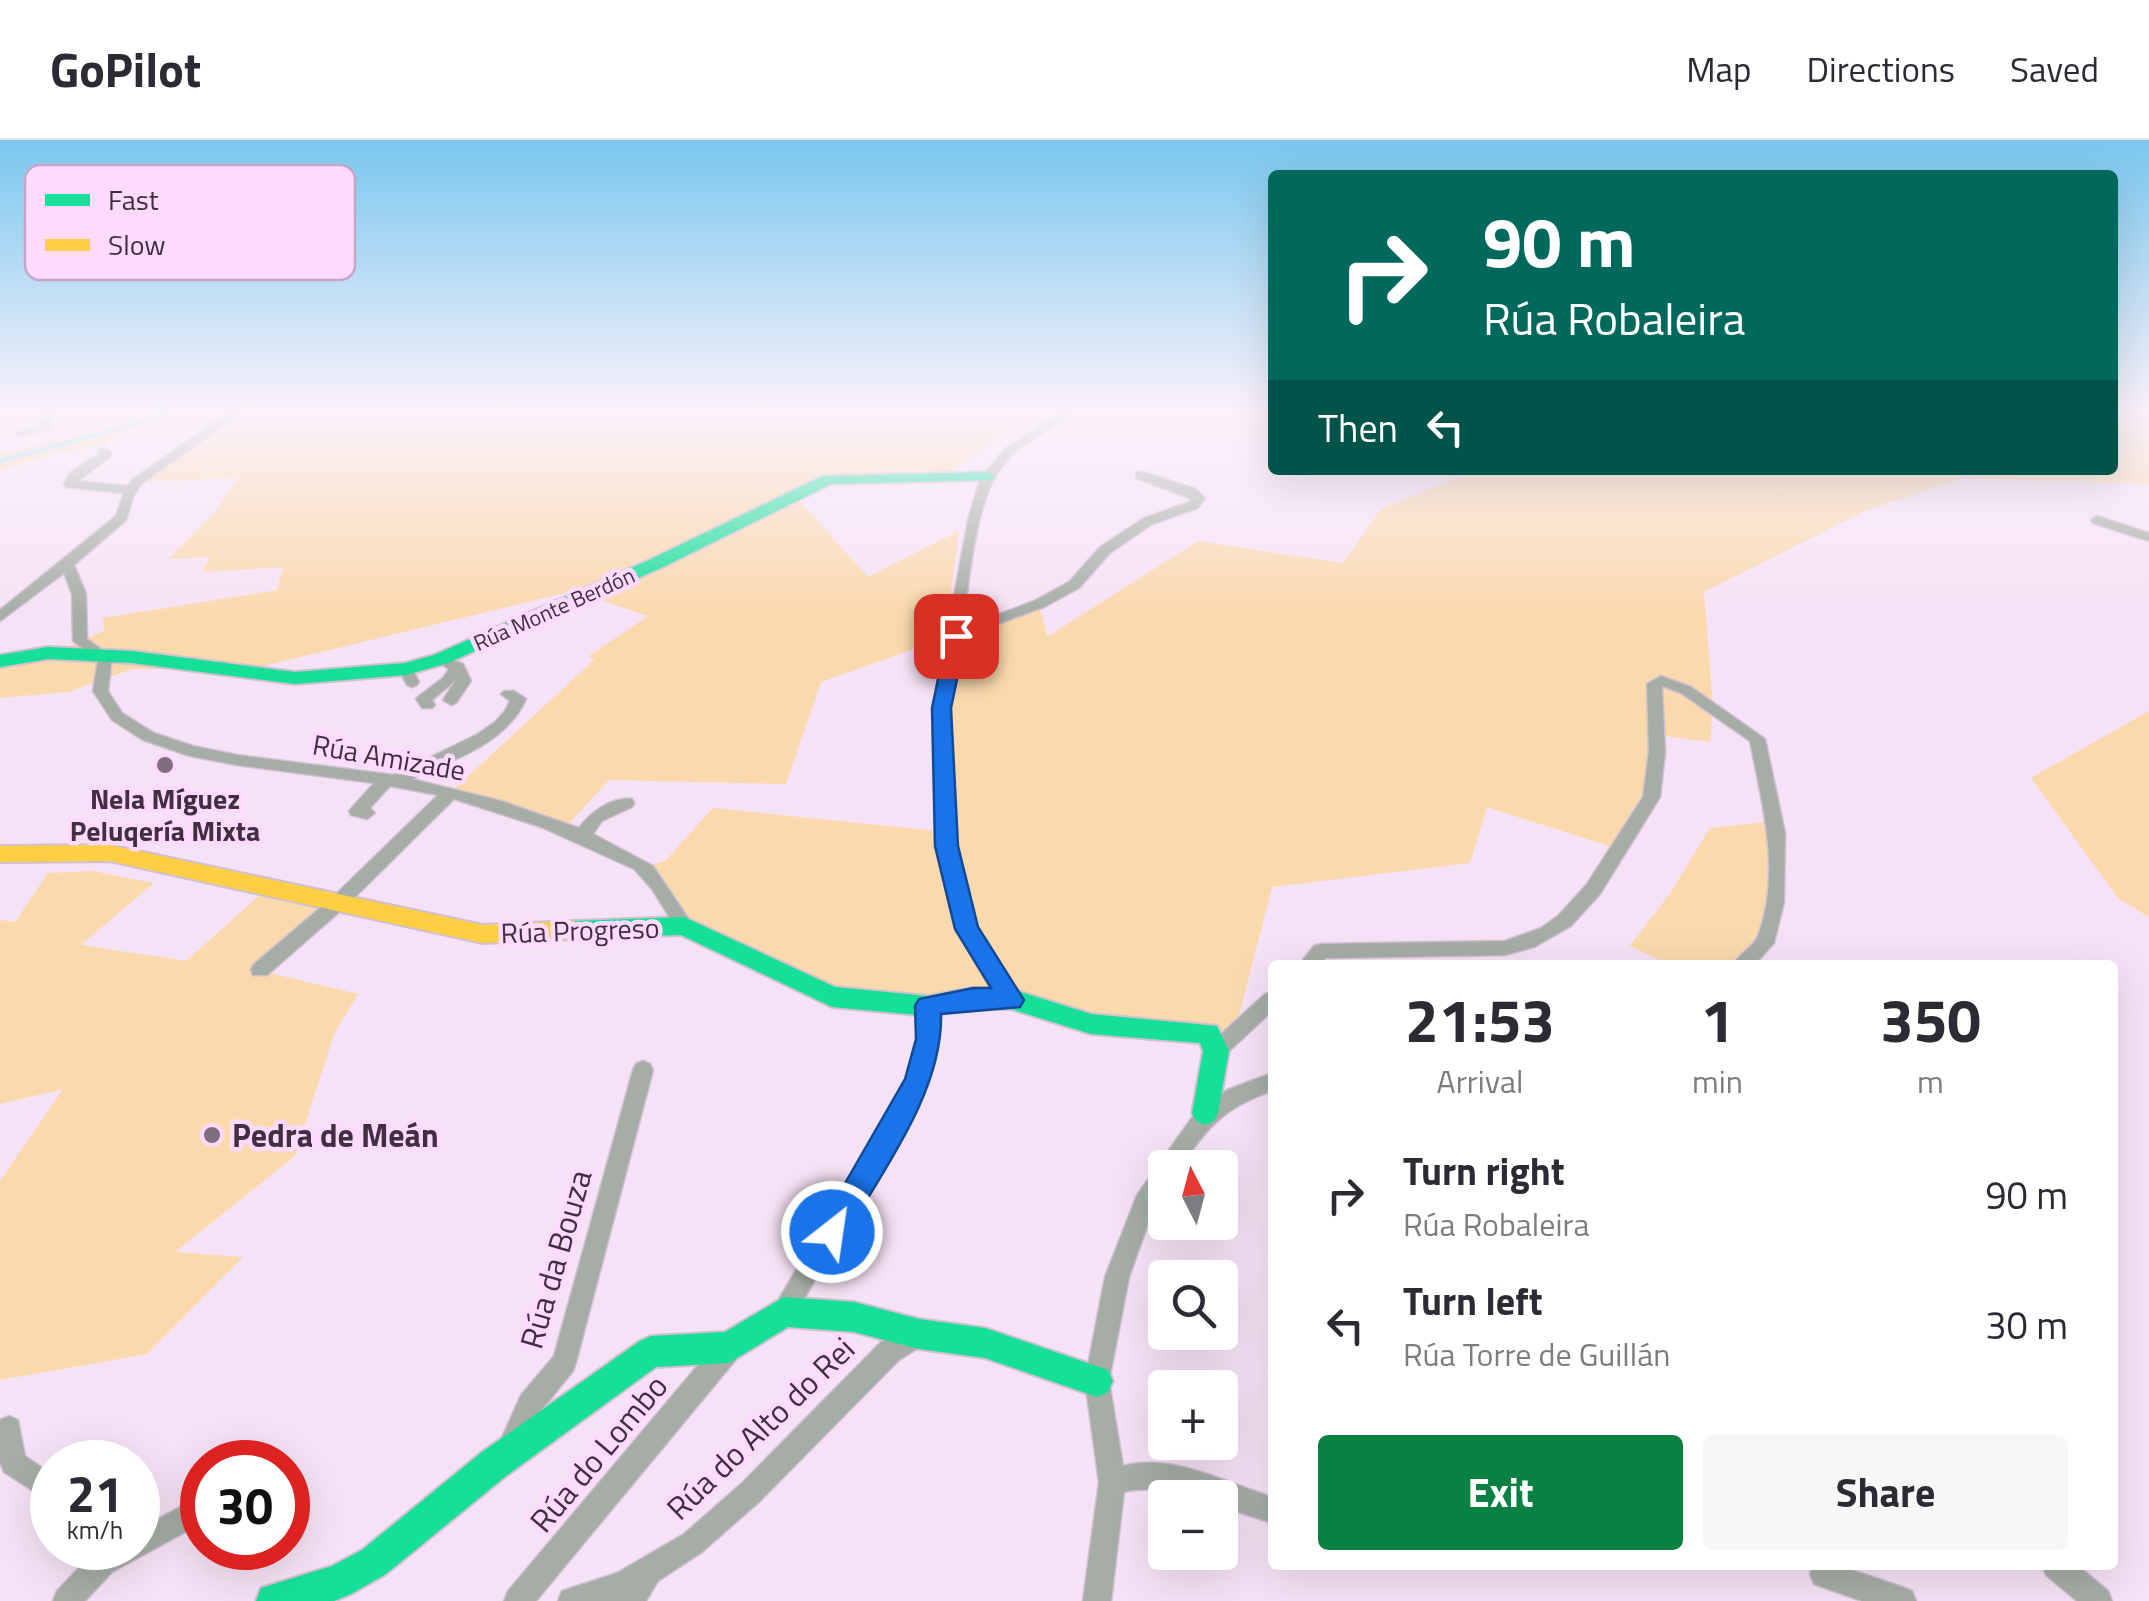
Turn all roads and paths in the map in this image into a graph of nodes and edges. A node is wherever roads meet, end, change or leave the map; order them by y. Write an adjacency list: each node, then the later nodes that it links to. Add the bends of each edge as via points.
1 (73, 478): 6 (street, via 70,484)
2 (145, 478): 6 (street)
3 (828, 478): 14 (street, Rúa Monte Berdón)
4 (986, 478): 11 (street)
5 (1150, 478): 11 (street, via 1199,498 1105,550 1074,585)
6 (131, 490): 9 (street, via 122,517)
7 (2097, 520): 8 (street)
8 (2149, 536)
9 (67, 564): 10 (street); 12 (street, via 78,594 80,642)
10 (0, 617)
11 (956, 636): 29 (street, via 942,708 946,846 967,929)
12 (105, 657): 13 (street, Rúa Monte Berdón, via 48,653); 14 (street, Rúa Monte Berdón, via 295,678 409,676); 18 (street, Rúa Amizade, via 98,692 140,732 208,758)
13 (0, 661)
14 (450, 663): 16 (street, via 464,681); 17 (street, via 448,682 424,699)
15 (509, 694): 18 (street, via 518,702 514,712 471,746)
16 (450, 700)
17 (427, 705)
18 (390, 781): 19 (street, Rúa Amizade); 21 (street, via 357,810)
19 (450, 793): 22 (street, Rúa Amizade); 24 (street)
20 (626, 803): 22 (street, via 596,817)
21 (366, 813)
22 (580, 838): 25 (street, Rúa Amizade, via 644,867)
23 (0, 854): 24 (street, Rúa Progreso, via 110,853)
24 (340, 901): 25 (street, Rúa Progreso, via 483,934); 28 (street)
25 (684, 926): 31 (street, Rúa Progreso, via 832,996)
26 (1313, 960): 27 (street, via 1321,952 1534,944 1562,924 1600,882 1653,795 1659,729 1654,684 1661,681 1686,690 1757,739 1777,833 1775,902 1765,944)
27 (1747, 960)
28 (260, 970)
29 (1011, 1000): 31 (street, Rúa Progreso); 32 (street, Rúa Progreso, via 1091,1024 1208,1033)
30 (1268, 1004): 32 (street)
31 (928, 1006): 38 (street, Rúa da Bouza, via 929,1039 918,1082)
32 (1216, 1051): 35 (street)
33 (643, 1070): 43 (street, Rúa da Bouza, via 564,1362 530,1404)
34 (1268, 1083): 35 (street)
35 (1205, 1112): 36 (street)
36 (1180, 1150)
37 (1148, 1198): 41 (street, via 1117,1277)
38 (784, 1312): 39 (street, via 854,1318); 40 (street, Rúa da Bouza)
39 (919, 1334): 41 (street, via 984,1344); 49 (street, Rúa do Alto do Rei, via 890,1351 751,1492)
40 (729, 1347): 43 (street, Rúa da Bouza, via 651,1352); 53 (street, Rúa do Lombo)
41 (1097, 1380): 45 (street)
42 (9, 1429): 44 (street, via 13,1463)
43 (506, 1456): 52 (street, Rúa da Bouza, via 374,1562 339,1582)
44 (30, 1475)
45 (1112, 1482): 46 (street, via 1131,1474 1164,1477); 56 (street)
46 (1268, 1509)
47 (89, 1570): 51 (street)
48 (2062, 1570): 58 (street)
49 (648, 1572): 54 (street, Rúa do Alto do Rei); 55 (street, Rúa do Alto do Rei)
50 (1824, 1574): 57 (street)
51 (67, 1601)
52 (274, 1601)
53 (518, 1601)
54 (572, 1601)
55 (631, 1601)
56 (1097, 1601)
57 (1902, 1601)
58 (2098, 1601)

